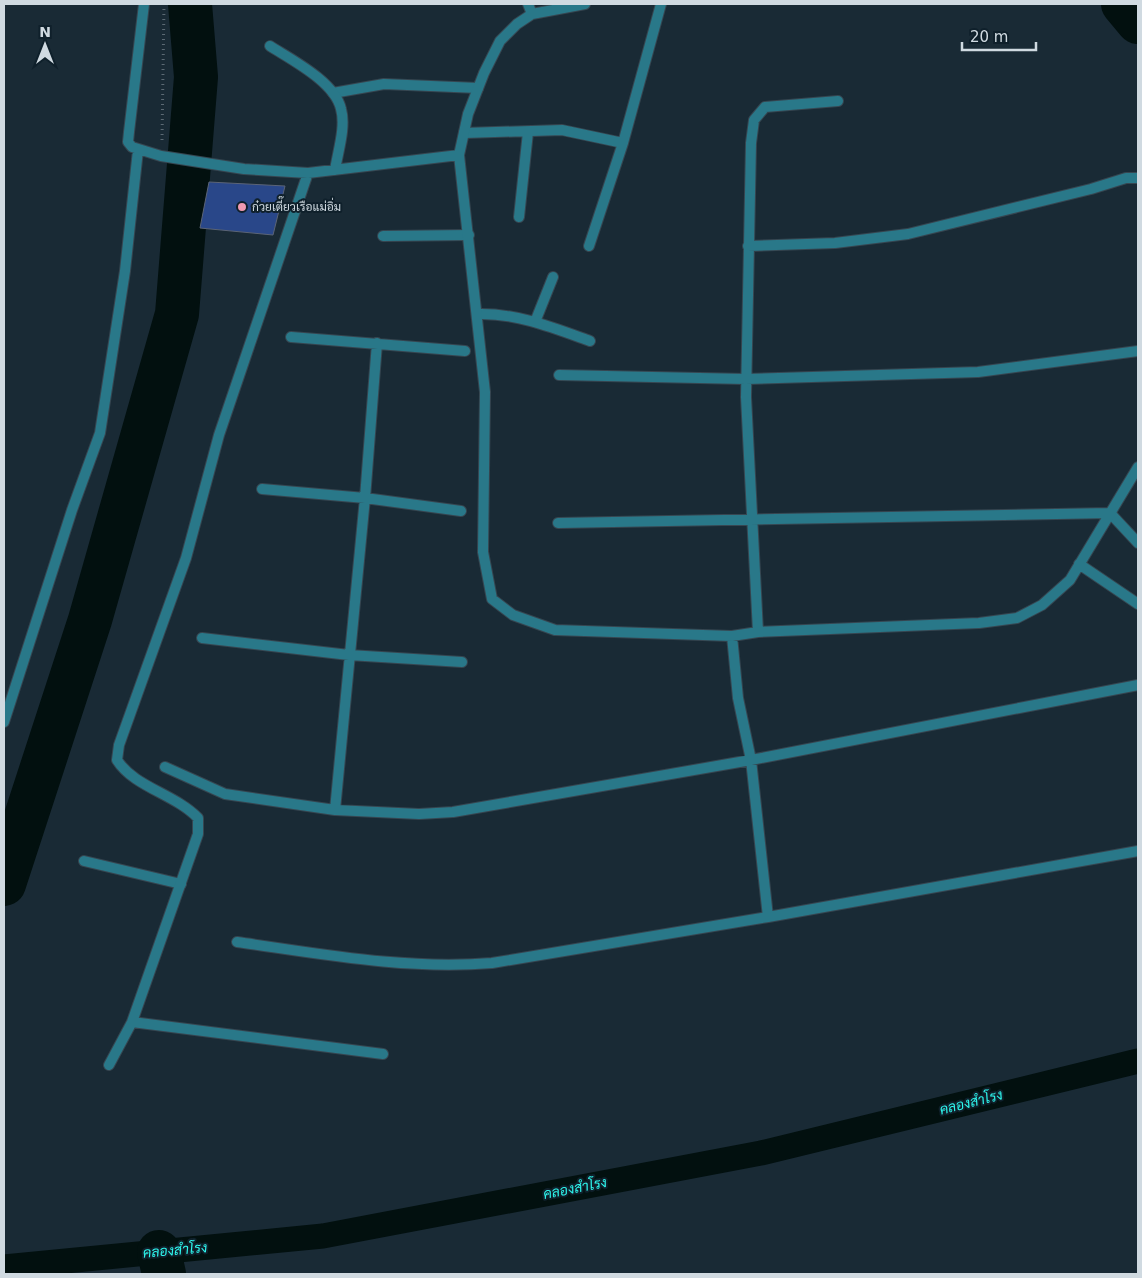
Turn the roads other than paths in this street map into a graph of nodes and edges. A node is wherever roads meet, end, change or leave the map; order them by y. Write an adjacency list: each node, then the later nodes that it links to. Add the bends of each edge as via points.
1 (144, 4): 13 (street, via 128,142)
2 (528, 4): 5 (street)
3 (585, 4): 5 (street)
4 (662, 4): 12 (street)
5 (532, 14): 7 (street, via 500,42)
6 (270, 46): 8 (street, via 311,71)
7 (478, 88): 8 (street, via 384,84); 11 (street)
8 (333, 93): 15 (street, via 341,109)
9 (838, 101): 22 (street, via 765,107 754,120 750,143)
10 (528, 132): 11 (street); 12 (street, via 562,130); 18 (street)
11 (464, 133): 14 (street)
12 (623, 143): 21 (street)
13 (138, 150): 16 (street, via 244,169); 49 (street, via 125,270 100,433)
14 (459, 155): 15 (street); 19 (street)
15 (335, 170): 16 (street)
16 (308, 173): 55 (street, via 219,435 186,558 119,745 117,760 124,772 186,806 198,818 198,834)
17 (1138, 178): 22 (street, via 1126,178 908,234 835,243)
18 (519, 217)
19 (469, 235): 20 (street); 24 (street)
20 (383, 236)
21 (589, 246)
22 (748, 246): 32 (street)
23 (553, 277): 25 (street)
24 (478, 314): 25 (street, via 494,313); 44 (street, via 485,392 482,552 492,599 513,615 555,630)
25 (535, 322): 27 (street)
26 (291, 337): 28 (street)
27 (590, 341)
28 (377, 343): 29 (street); 35 (street)
29 (465, 351)
30 (1138, 351): 32 (street, via 978,372)
31 (559, 375): 32 (street)
32 (746, 379): 38 (street)
33 (1138, 467): 37 (street)
34 (262, 489): 35 (street)
35 (365, 498): 36 (street); 46 (street)
36 (461, 511)
37 (1110, 513): 38 (street); 40 (street); 41 (street)
38 (753, 518): 39 (street); 43 (street)
39 (558, 523)
40 (1138, 543)
41 (1079, 564): 42 (street); 43 (street, via 1070,580 1042,605 1016,618)
42 (1138, 604)
43 (758, 632): 44 (street)
44 (732, 636): 50 (street, via 738,698)
45 (202, 638): 46 (street)
46 (349, 654): 47 (street); 52 (street)
47 (462, 662)
48 (1138, 685): 50 (street)
49 (4, 722)
50 (750, 760): 52 (street, via 453,812 419,814); 56 (street)
51 (166, 767): 52 (street, via 225,794)
52 (334, 810)
53 (1138, 851): 56 (street)
54 (84, 860): 55 (street)
55 (180, 884): 58 (street)
56 (768, 917): 57 (street, via 492,963 456,966 420,966)
57 (237, 942)
58 (132, 1022): 59 (street); 60 (street)
59 (383, 1054)
60 (109, 1065)

